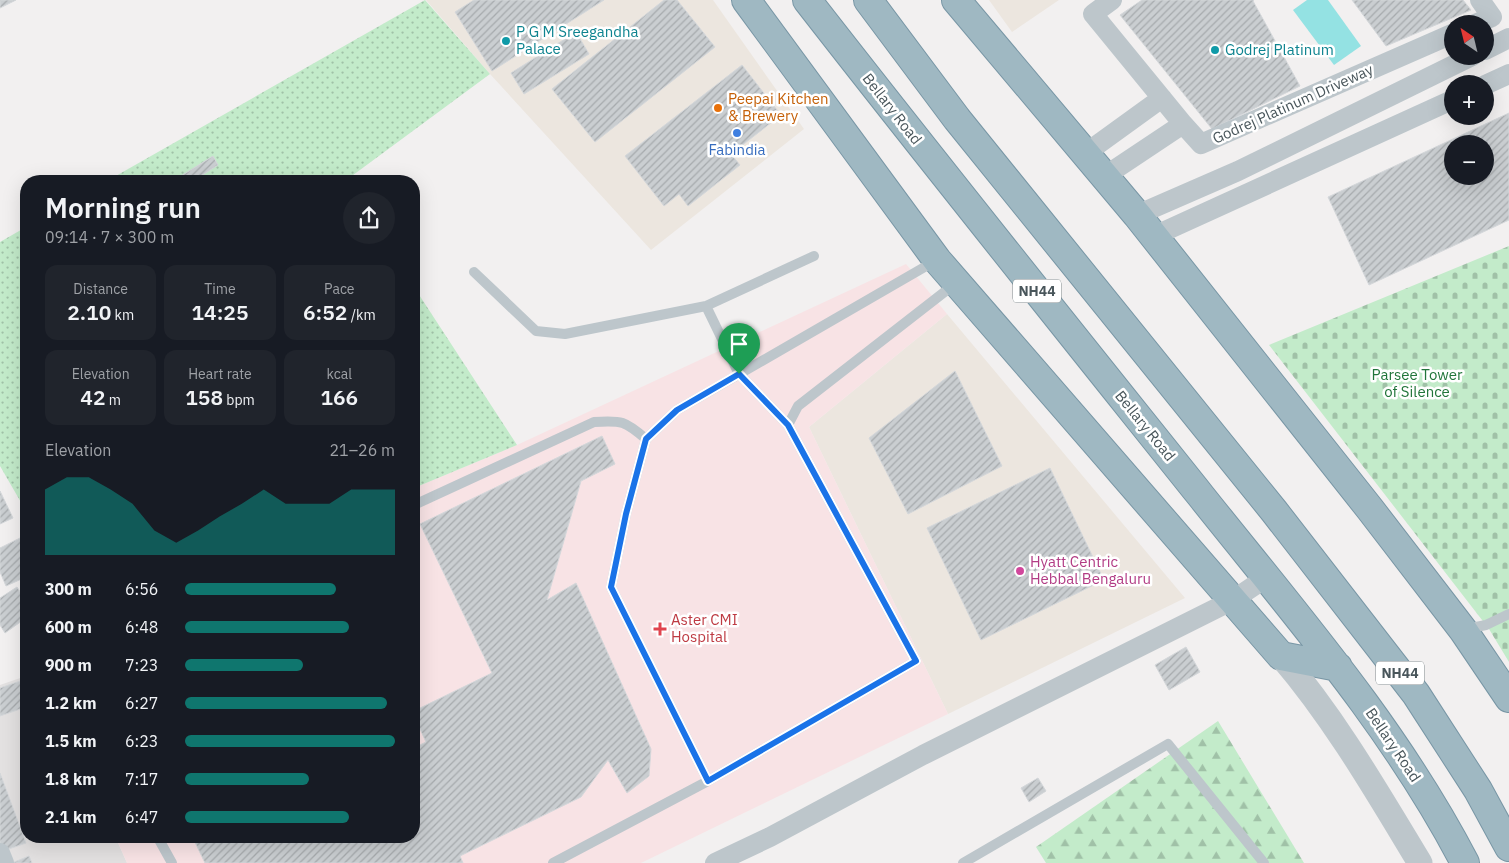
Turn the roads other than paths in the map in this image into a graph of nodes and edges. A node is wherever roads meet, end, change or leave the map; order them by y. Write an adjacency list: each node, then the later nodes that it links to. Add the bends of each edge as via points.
1 (746, 0): 22 (highway)
2 (807, 0): 30 (highway, Bellary Road / NH44)
3 (956, 0): 17 (highway)
4 (1112, 0): 14 (street, Godrej Platinum Driveway, via 1093,14)
5 (1480, 0): 7 (street)
6 (872, 6): 39 (highway, NH44, via 957,119 1274,511 1416,694 1478,790)
7 (1491, 15)
8 (1444, 38): 16 (street, Godrej Platinum Driveway, via 1201,144)
9 (1509, 38): 10 (street)
10 (1494, 46)
11 (1454, 65): 19 (street, via 1238,171)
12 (1509, 74): 13 (street)
13 (1494, 81)
14 (1162, 98): 16 (street, Godrej Platinum Driveway); 17 (street)
15 (1444, 104): 20 (street)
16 (1183, 124): 18 (street)
17 (1086, 153): 18 (highway)
18 (1105, 176): 19 (highway)
19 (1137, 214): 20 (highway)
20 (1154, 236): 33 (highway)
21 (814, 256): 25 (lane)
22 (937, 260): 24 (highway); 26 (lane)
23 (474, 272): 25 (lane, via 536,331 565,334)
24 (957, 282): 27 (lane, via 798,406); 31 (highway)
25 (706, 306): 26 (lane)
26 (739, 374): 27 (lane); 28 (lane, via 677,410)
27 (788, 425): 37 (lane, via 916,661)
28 (646, 439): 29 (lane, via 632,427 616,420 594,422); 37 (lane, via 611,587)
29 (420, 502)
30 (1267, 577): 31 (street); 35 (highway, Bellary Road / NH44)
31 (1233, 600): 34 (highway); 44 (street, via 923,755 770,838)
32 (1509, 614): 33 (lane, via 1486,625)
33 (1463, 630): 36 (highway)
34 (1281, 656): 35 (highway); 47 (street, via 1306,686 1370,779)
35 (1338, 667): 48 (highway, Bellary Road / NH44, via 1376,717 1442,818)
36 (1509, 698)
37 (708, 781): 43 (lane)
38 (161, 843): 42 (lane)
39 (1509, 846)
40 (0, 853): 41 (street)
41 (4, 863)
42 (172, 863)
43 (553, 863)
44 (715, 863)
45 (963, 863): 46 (lane, via 1168,744)
46 (1264, 863)
47 (1420, 863)
48 (1465, 863)

